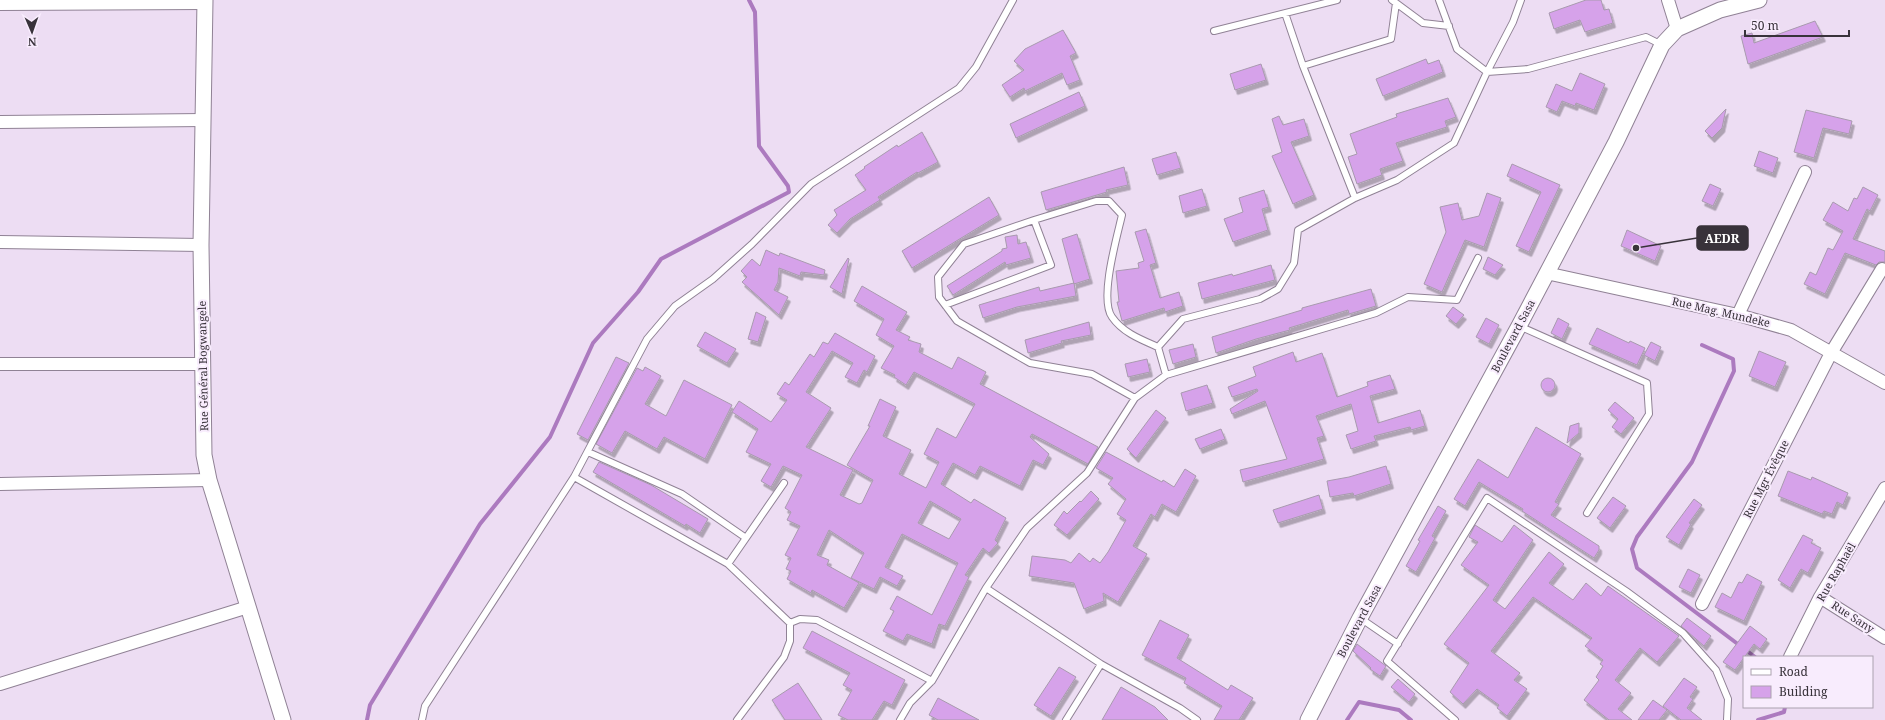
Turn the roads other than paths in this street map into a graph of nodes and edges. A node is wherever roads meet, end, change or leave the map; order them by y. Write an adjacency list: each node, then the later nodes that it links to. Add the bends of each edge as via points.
1 (1013, 0): 37 (lane, via 976,67 959,88 812,184 713,279 675,306 647,338)
2 (1337, 0): 10 (lane)
3 (1439, 0): 11 (lane)
4 (1521, 0): 16 (lane, via 1513,22)
5 (1668, 0): 12 (street)
6 (1759, 0): 12 (street, Boulevard Sasa, via 1720,10)
7 (205, 2): 9 (street); 17 (street, Rue Général Bogwangele)
8 (1394, 2): 11 (lane, via 1423,23); 15 (lane, via 1391,39)
9 (0, 4)
10 (1286, 13): 13 (lane); 15 (lane)
11 (1449, 26): 16 (lane, via 1457,49)
12 (1677, 29): 14 (street, Boulevard Sasa)
13 (1214, 31)
14 (1662, 45): 16 (lane, via 1646,37 1528,69); 26 (street, Boulevard Sasa, via 1616,142)
15 (1303, 66): 20 (lane)
16 (1487, 72): 20 (lane, via 1454,143 1397,180)
17 (204, 120): 18 (street); 23 (street, Rue Général Bogwangele)
18 (0, 122)
19 (1805, 172): 28 (street)
20 (1355, 198): 30 (lane, via 1298,230 1294,263 1278,289 1260,299 1183,319)
21 (1034, 220): 27 (lane, via 964,244 938,277 939,297); 27 (lane, via 1051,265); 30 (lane, via 1096,202 1109,202 1122,215 1106,292 1111,316 1129,333)
22 (0, 242): 23 (street)
23 (202, 245): 33 (street, Rue Général Bogwangele)
24 (1478, 258): 34 (lane, via 1457,300 1408,297 1376,313)
25 (1882, 269): 31 (street, Rue Mgr Évêque)
26 (1546, 273): 28 (street, Rue Mag. Mundeke); 29 (street, Boulevard Sasa)
27 (945, 306): 36 (lane, via 957,322 1030,363 1092,374)
28 (1738, 315): 31 (street, Rue Mag. Mundeke, via 1791,330)
29 (1519, 326): 43 (lane, via 1647,383 1649,414); 50 (street, Boulevard Sasa)
30 (1158, 348): 34 (lane)
31 (1831, 353): 35 (street, Rue Mag. Mundeke); 48 (street, Rue Mgr Évêque)
32 (0, 364): 33 (street)
33 (203, 364): 39 (street, Rue Général Bogwangele, via 204,455)
34 (1166, 375): 36 (lane)
35 (1885, 383)
36 (1135, 398): 46 (lane, via 1087,473 1027,528)
37 (588, 452): 38 (lane); 44 (lane, via 682,494)
38 (574, 477): 45 (lane); 59 (lane, via 425,706)
39 (210, 480): 41 (street); 49 (street, Rue Général Bogwangele)
40 (784, 483): 44 (lane)
41 (0, 484)
42 (1885, 488): 47 (street, Rue Raphaël)
43 (1588, 513)
44 (746, 538): 45 (lane)
45 (728, 564): 51 (lane)
46 (986, 588): 55 (lane); 56 (lane)
47 (1820, 597): 52 (street, Rue Sany); 54 (street, Rue Raphaël)
48 (1702, 604)
49 (248, 607): 57 (street); 58 (street, Rue Général Bogwangele)
50 (1360, 618): 53 (lane); 64 (street, Boulevard Sasa)
51 (790, 623): 56 (lane, via 800,619 817,620); 60 (lane, via 790,641 784,657)
52 (1885, 638)
53 (1398, 644): 65 (lane, via 1387,661); 66 (lane, via 1487,498 1626,591 1683,633 1716,670 1728,699)
54 (1790, 656)
55 (1101, 664): 62 (lane); 63 (lane)
56 (932, 681): 61 (lane, via 910,703)
57 (0, 684)
58 (283, 720)
59 (422, 720)
60 (737, 720)
61 (900, 720)
62 (1066, 720)
63 (1197, 720)
64 (1308, 720)
65 (1455, 720)
66 (1727, 720)

